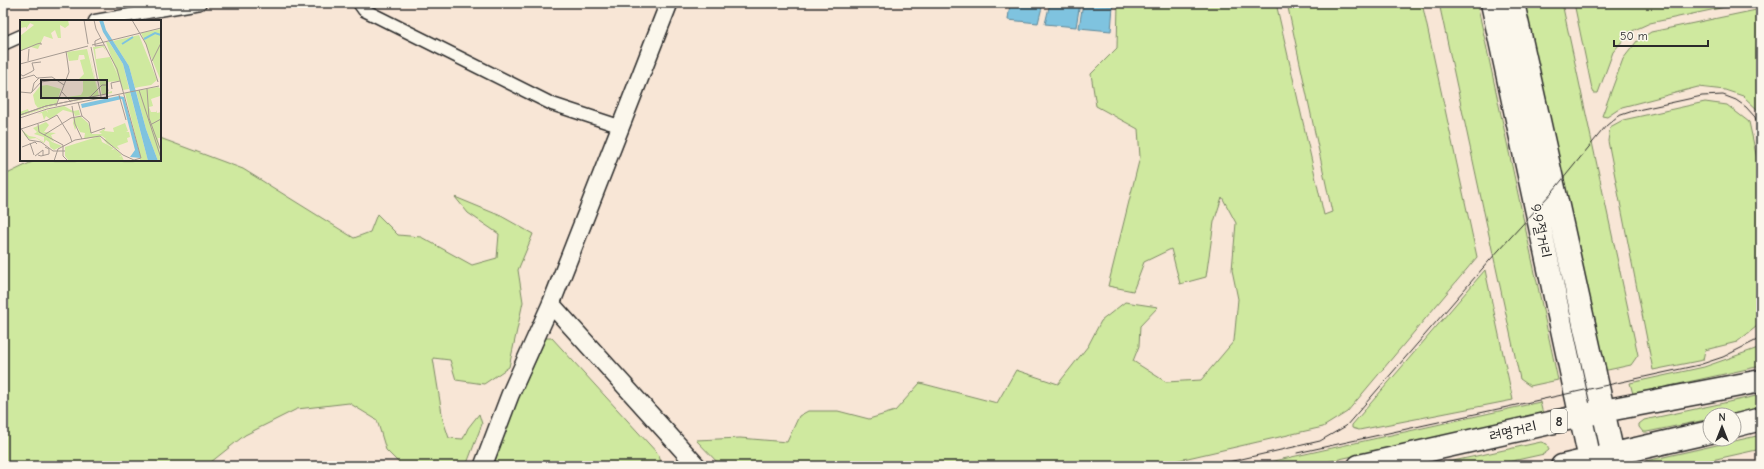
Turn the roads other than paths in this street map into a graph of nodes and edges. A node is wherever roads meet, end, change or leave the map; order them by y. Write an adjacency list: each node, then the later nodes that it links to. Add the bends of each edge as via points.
1 (200, 3): 6 (street)
2 (359, 3): 9 (street, via 364,10 552,104)
3 (669, 3): 9 (street)
4 (1492, 3): 13 (highway, 9·9절거리)
5 (1513, 3): 12 (highway, 9·9절거리)
6 (101, 20)
7 (20, 36): 8 (street)
8 (3, 44)
9 (622, 127): 10 (street)
10 (551, 304): 18 (street, via 510,395); 19 (street)
11 (1761, 381): 12 (highway, 려명거리 / 8)
12 (1603, 411): 13 (highway, 려명거리 / 8); 17 (highway, 9·9절거리)
13 (1580, 416): 17 (highway, 9·9절거리); 20 (highway, 려명거리 / 8)
14 (1761, 419): 15 (highway)
15 (1742, 424)
16 (1702, 434): 17 (highway)
17 (1601, 460): 21 (highway)
18 (483, 466)
19 (697, 466)
20 (1359, 466)
21 (1562, 466)

